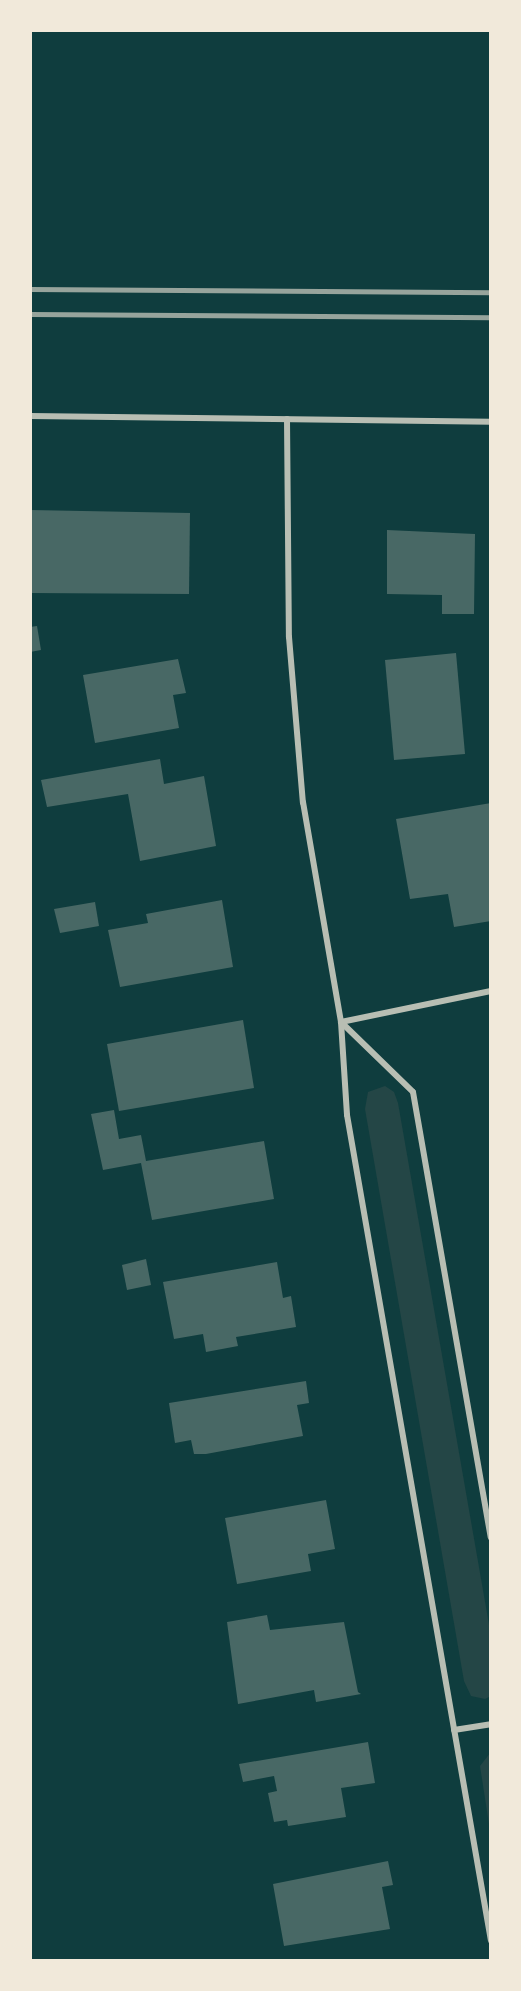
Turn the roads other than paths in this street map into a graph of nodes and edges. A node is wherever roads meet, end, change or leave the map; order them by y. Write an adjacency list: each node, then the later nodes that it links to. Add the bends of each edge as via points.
1 (30, 416): 2 (street)
2 (287, 419): 3 (street); 5 (street, via 294,728)
3 (491, 422)
4 (491, 991): 5 (street)
5 (341, 1022): 6 (street, via 413,1092); 8 (street, via 347,1115)
6 (491, 1537)
7 (491, 1724): 8 (street)
8 (454, 1730): 9 (street)
9 (491, 1941)

